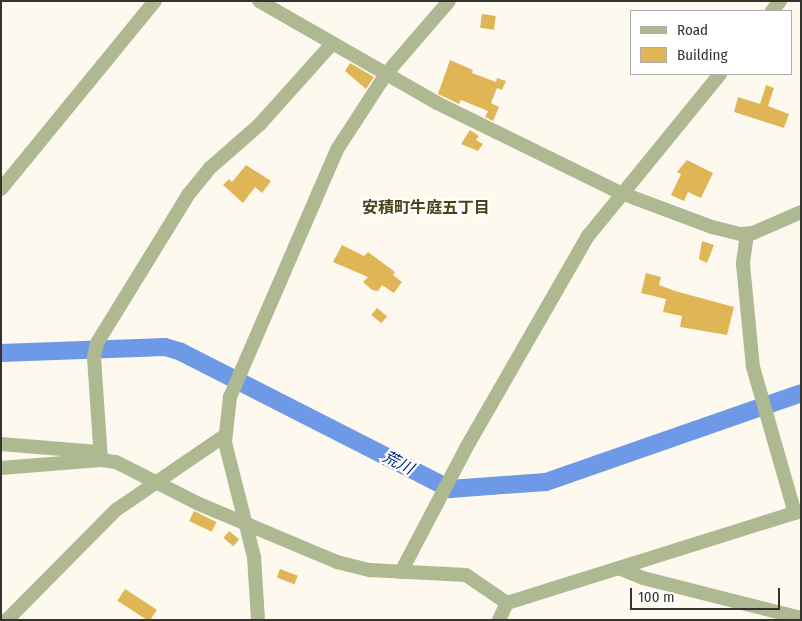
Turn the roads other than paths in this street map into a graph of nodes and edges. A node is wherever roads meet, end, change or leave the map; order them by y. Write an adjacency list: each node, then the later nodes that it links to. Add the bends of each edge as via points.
1 (155, 1): 7 (street)
2 (259, 1): 4 (street)
3 (449, 1): 5 (street)
4 (331, 45): 5 (street); 13 (street, via 260,124 210,168 188,195 97,343 94,357)
5 (386, 74): 8 (street, via 437,103); 11 (street, via 338,148 235,382)
6 (719, 75): 8 (street)
7 (1, 189)
8 (621, 193): 10 (street, via 712,227); 19 (street, via 588,236 466,448)
9 (801, 212): 10 (street)
10 (747, 234): 16 (street, via 744,264 752,361)
11 (224, 436): 15 (street); 17 (street, via 237,498)
12 (1, 444): 13 (street)
13 (100, 456): 14 (street); 15 (street, via 126,465)
14 (1, 468)
15 (155, 482): 17 (street); 22 (street, via 116,510)
16 (798, 512): 18 (street)
17 (247, 525): 19 (street, via 350,566); 23 (street, via 254,557)
18 (622, 569): 20 (street); 21 (street, via 643,578)
19 (401, 572): 20 (street, via 466,575)
20 (508, 604): 24 (street)
21 (801, 618)
22 (7, 620)
23 (258, 620)
24 (499, 620)

